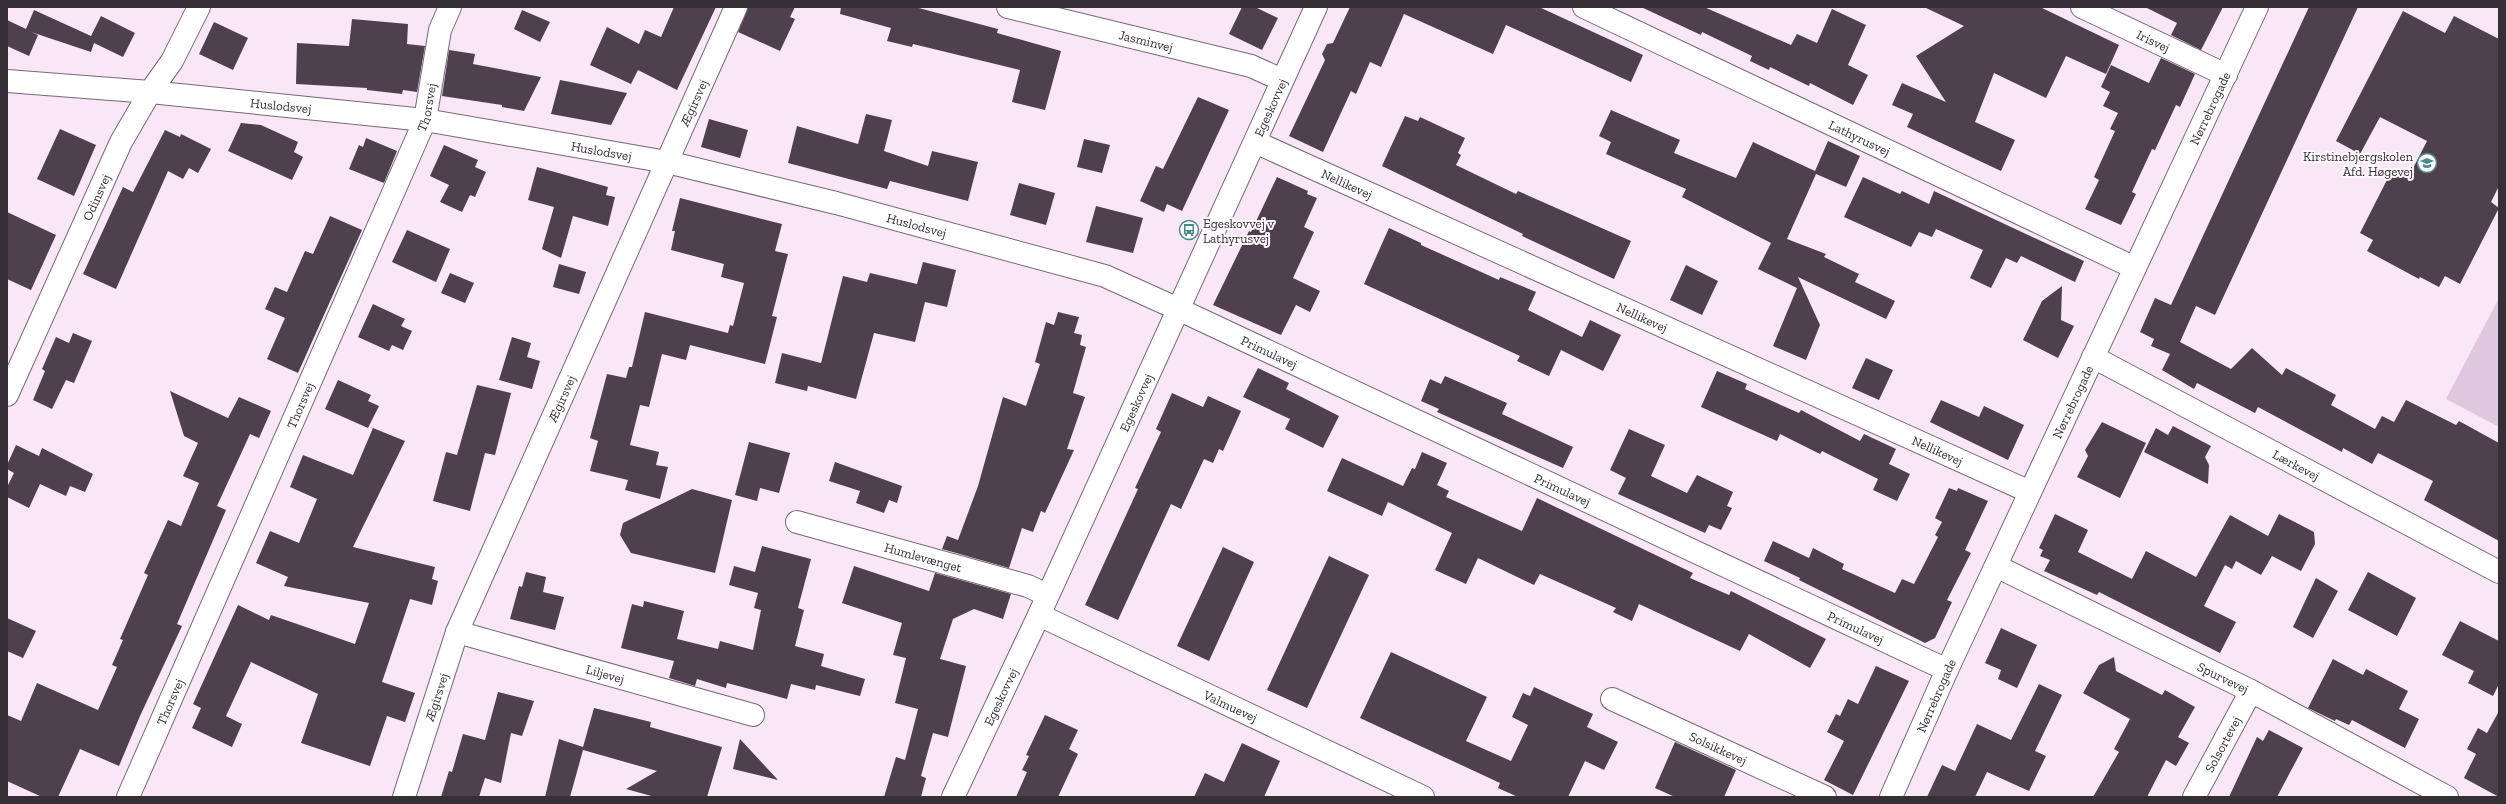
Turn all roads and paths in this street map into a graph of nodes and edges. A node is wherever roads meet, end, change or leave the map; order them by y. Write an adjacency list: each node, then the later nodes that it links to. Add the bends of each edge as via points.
1 (199, 7): 12 (street, Odinsvej, via 172,61)
2 (450, 7): 13 (street, Thorsvej, via 440,30)
3 (736, 7): 15 (street, Ægirsvej)
4 (1008, 7): 10 (street, Jasminvej, via 1251,66)
5 (1316, 7): 10 (street, Egeskovvej)
6 (1584, 7): 16 (street, Lathyrusvej)
7 (2082, 7): 9 (street, Irisvej)
8 (2258, 7): 9 (street, Nørrebrogade)
9 (2226, 75): 16 (street, Nørrebrogade)
10 (1282, 80): 14 (street, Egeskovvej)
11 (7, 81): 12 (street, Huslodsvej)
12 (150, 92): 13 (street, Huslodsvej); 19 (street, Odinsvej, via 121,142)
13 (425, 120): 15 (street, Huslodsvej); 31 (street, Thorsvej)
14 (1256, 142): 17 (street, Egeskovvej); 20 (street, Nellikevej)
15 (667, 162): 17 (street, Huslodsvej, via 836,203 1105,276); 26 (street, Ægirsvej)
16 (2135, 268): 18 (street, Nørrebrogade)
17 (1178, 309): 24 (street, Egeskovvej); 27 (street, Primulavej)
18 (2093, 357): 20 (street, Nørrebrogade); 23 (street, Lærkevej)
19 (7, 395)
20 (2030, 492): 22 (street, Nørrebrogade)
21 (797, 522): 24 (street, Humlevænget, via 1028,586)
22 (1996, 566): 27 (street, Nørrebrogade); 28 (street, Spurvevej)
23 (2499, 572)
24 (1047, 595): 25 (street, Egeskovvej)
25 (1039, 615): 33 (street, Egeskovvej); 34 (street, Valmuevej)
26 (457, 632): 30 (street, Liljevej); 32 (street, Ægirsvej)
27 (1947, 670): 36 (street, Nørrebrogade)
28 (2251, 691): 37 (street, Solsortevej); 38 (street, Spurvevej)
29 (1612, 699): 35 (street, Solsikkevej)
30 (753, 716)
31 (128, 797)
32 (404, 797)
33 (953, 797)
34 (1423, 797)
35 (1825, 797)
36 (1891, 797)
37 (2194, 797)
38 (2446, 797)

